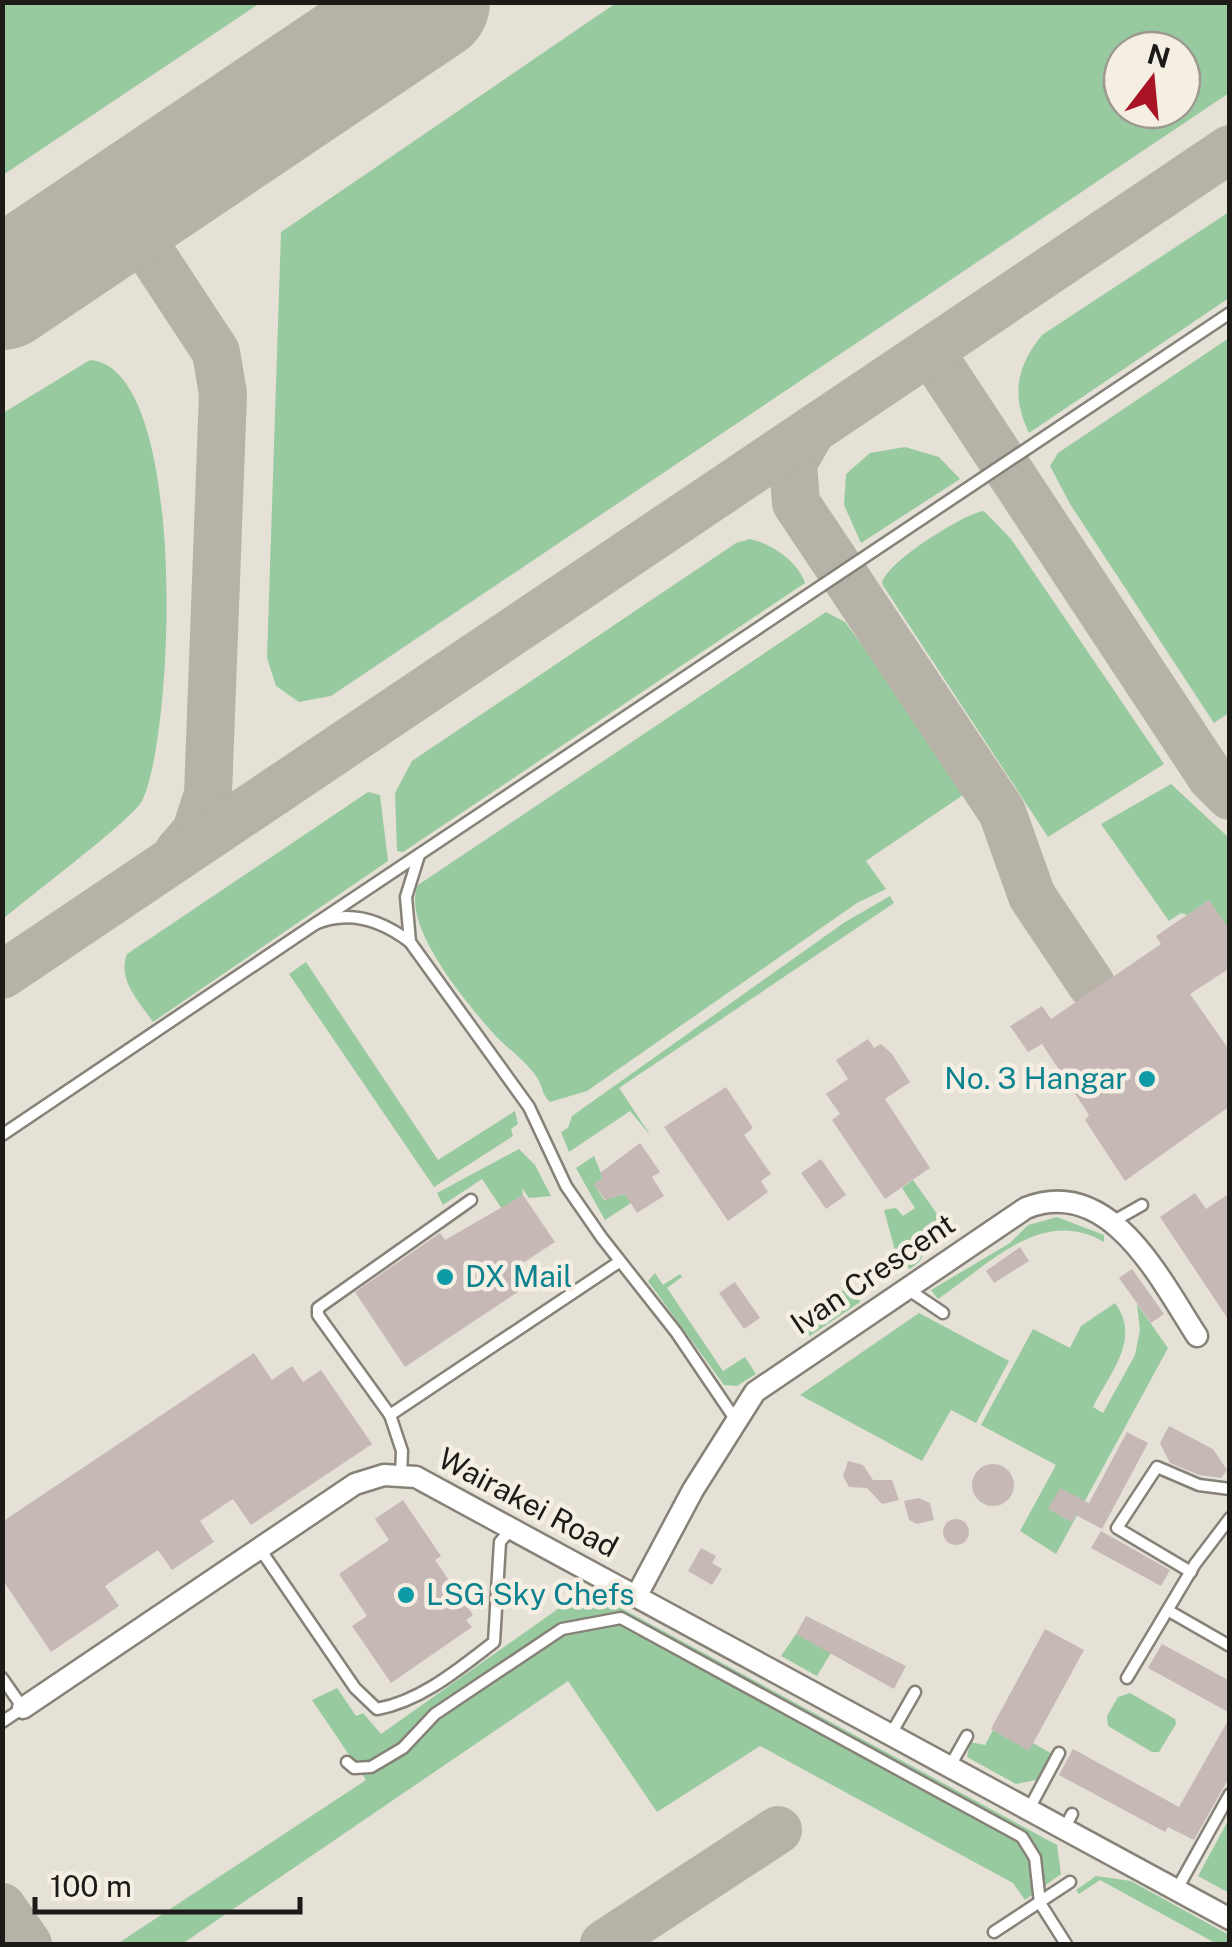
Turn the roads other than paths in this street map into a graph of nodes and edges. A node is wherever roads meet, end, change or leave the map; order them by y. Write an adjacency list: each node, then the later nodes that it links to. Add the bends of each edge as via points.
1 (1230, 313): 2 (lane)
2 (423, 850): 3 (lane); 4 (lane, via 406,897)
3 (315, 924): 4 (lane, via 356,917); 5 (lane)
4 (410, 942): 9 (lane, via 529,1107 566,1186)
5 (2, 1135)
6 (471, 1200): 13 (lane, via 318,1308)
7 (1142, 1205): 8 (lane)
8 (1112, 1222): 10 (street, Ivan Crescent, via 1065,1200 1037,1203); 12 (street, Ivan Crescent, via 1138,1246)
9 (619, 1262): 13 (lane); 14 (lane)
10 (905, 1287): 11 (lane); 14 (street, Ivan Crescent, via 755,1392)
11 (942, 1313)
12 (1197, 1336)
13 (390, 1415): 15 (lane, via 402,1451)
14 (734, 1419): 21 (street, Ivan Crescent)
15 (401, 1475): 18 (street, Wairakei Road, via 430,1482); 19 (street, Wairakei Road, via 355,1484)
16 (1230, 1489): 20 (lane, via 1199,1485 1157,1467 1117,1528)
17 (1230, 1518): 20 (lane)
18 (513, 1527): 19 (lane, via 500,1542 494,1642 450,1676 377,1710); 21 (street, Wairakei Road)
19 (260, 1549): 27 (street, Wairakei Road)
20 (1191, 1572): 22 (lane)
21 (637, 1595): 29 (street, Wairakei Road)
22 (1168, 1611): 23 (lane); 25 (lane)
23 (1230, 1646)
24 (2, 1678): 27 (lane)
25 (1127, 1678)
26 (915, 1692): 29 (lane)
27 (23, 1708): 28 (lane)
28 (2, 1722)
29 (891, 1734): 33 (street, Wairakei Road)
30 (967, 1736): 33 (lane)
31 (1058, 1753): 35 (lane)
32 (347, 1762): 38 (lane, via 371,1767 402,1748 435,1714 562,1629 621,1618 1022,1836 1034,1858)
33 (950, 1766): 35 (street, Wairakei Road)
34 (1230, 1794): 37 (lane)
35 (1029, 1810): 37 (street, Wairakei Road, via 1068,1821)
36 (1070, 1882): 38 (lane)
37 (1176, 1890): 39 (street, Wairakei Road)
38 (1040, 1903): 40 (lane); 41 (lane)
39 (1230, 1919)
40 (994, 1932)
41 (1066, 1944)

